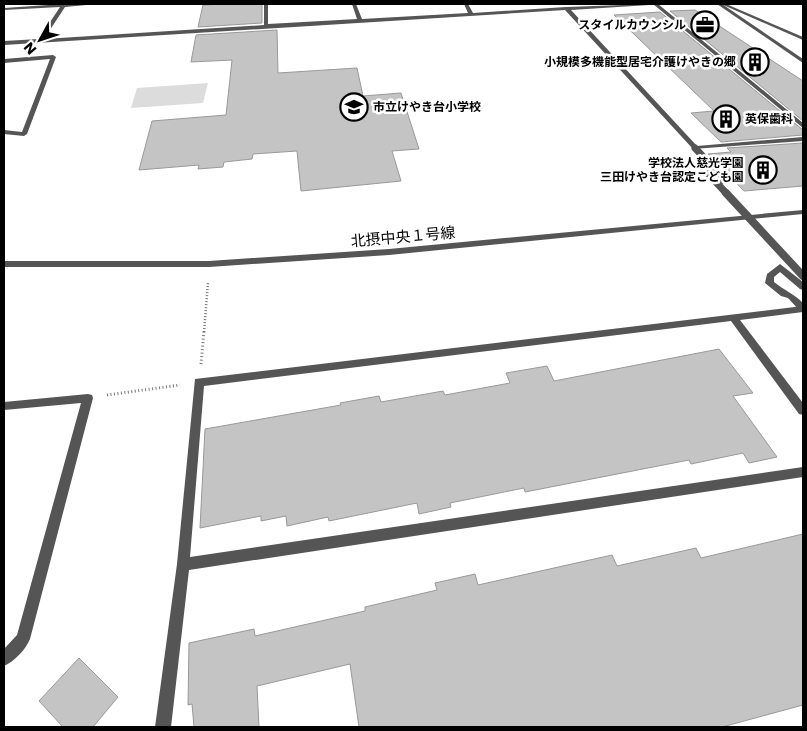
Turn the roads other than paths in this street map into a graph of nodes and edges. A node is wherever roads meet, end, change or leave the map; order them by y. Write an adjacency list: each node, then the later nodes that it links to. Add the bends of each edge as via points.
1 (95, 4): 8 (street)
2 (266, 4): 13 (street)
3 (354, 4): 12 (street)
4 (466, 4): 11 (street)
5 (648, 4): 9 (street)
6 (655, 4): 19 (street)
7 (721, 4): 14 (street); 18 (street)
8 (65, 5): 10 (street); 15 (street)
9 (566, 8): 11 (street); 22 (street)
10 (4, 9)
11 (471, 14): 12 (street)
12 (360, 20): 13 (street)
13 (266, 26): 15 (street)
14 (803, 39)
15 (41, 40): 16 (street)
16 (4, 42)
17 (4, 61): 20 (street, via 53,57 24,134)
18 (803, 62)
19 (803, 126)
20 (4, 132)
21 (803, 138): 22 (street)
22 (695, 148): 25 (street, bridge, via 725,180 720,181 706,165 701,166)
23 (803, 212): 24 (street, 北摂中央１号線, via 389,252 209,264)
24 (4, 264)
25 (803, 276)
26 (803, 287): 27 (street, via 780,267 770,276 769,283 791,296)
27 (803, 309): 28 (street)
28 (733, 317): 30 (street); 32 (street, via 199,382)
29 (4, 406): 33 (street, via 88,398 23,639)
30 (803, 411)
31 (803, 472): 32 (street)
32 (183, 564): 34 (street)
33 (4, 659)
34 (164, 727)

